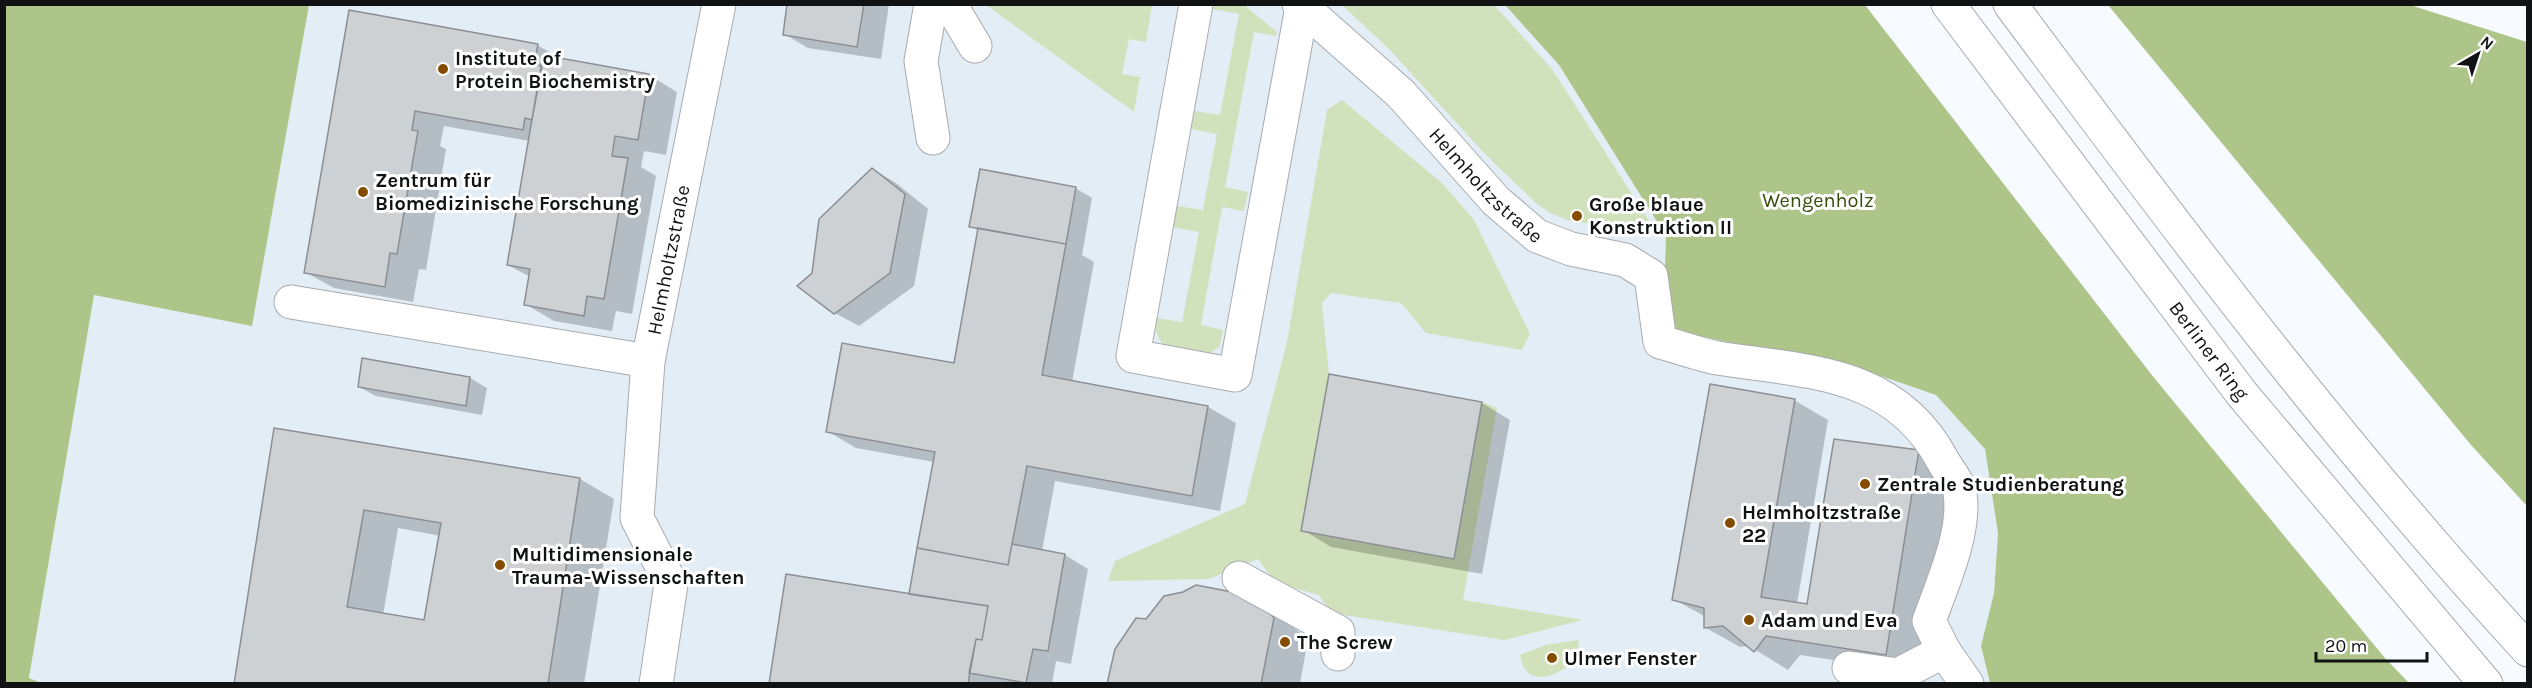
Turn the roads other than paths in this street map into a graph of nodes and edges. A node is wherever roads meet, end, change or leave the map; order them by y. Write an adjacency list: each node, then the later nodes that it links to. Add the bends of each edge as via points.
1 (719, 4): 11 (main road, Helmholtzstraße)
2 (930, 4): 9 (main road, via 921,61)
3 (950, 4): 8 (main road)
4 (1196, 4): 7 (main road, via 1133,356 1235,375)
5 (1948, 4): 19 (main road, Berliner Ring, via 2242,394)
6 (2010, 4): 13 (main road, via 2276,354 2469,586)
7 (1301, 6): 14 (main road, Helmholtzstraße, via 1401,94 1496,201 1537,236 1571,249 1625,260 1651,276 1660,342 1714,357 1830,375 1879,394 1910,415 1932,439 1960,492 1959,530 1929,621)
8 (975, 46)
9 (933, 138)
10 (291, 302): 11 (main road)
11 (648, 361): 17 (main road, Helmholtzstraße, via 638,518 671,584)
12 (1239, 578): 15 (main road, via 1338,632)
13 (2528, 650)
14 (1944, 651): 16 (main road, via 1898,675); 18 (main road)
15 (1338, 654)
16 (1849, 668)
17 (656, 684)
18 (1967, 684)
19 (2486, 684)

